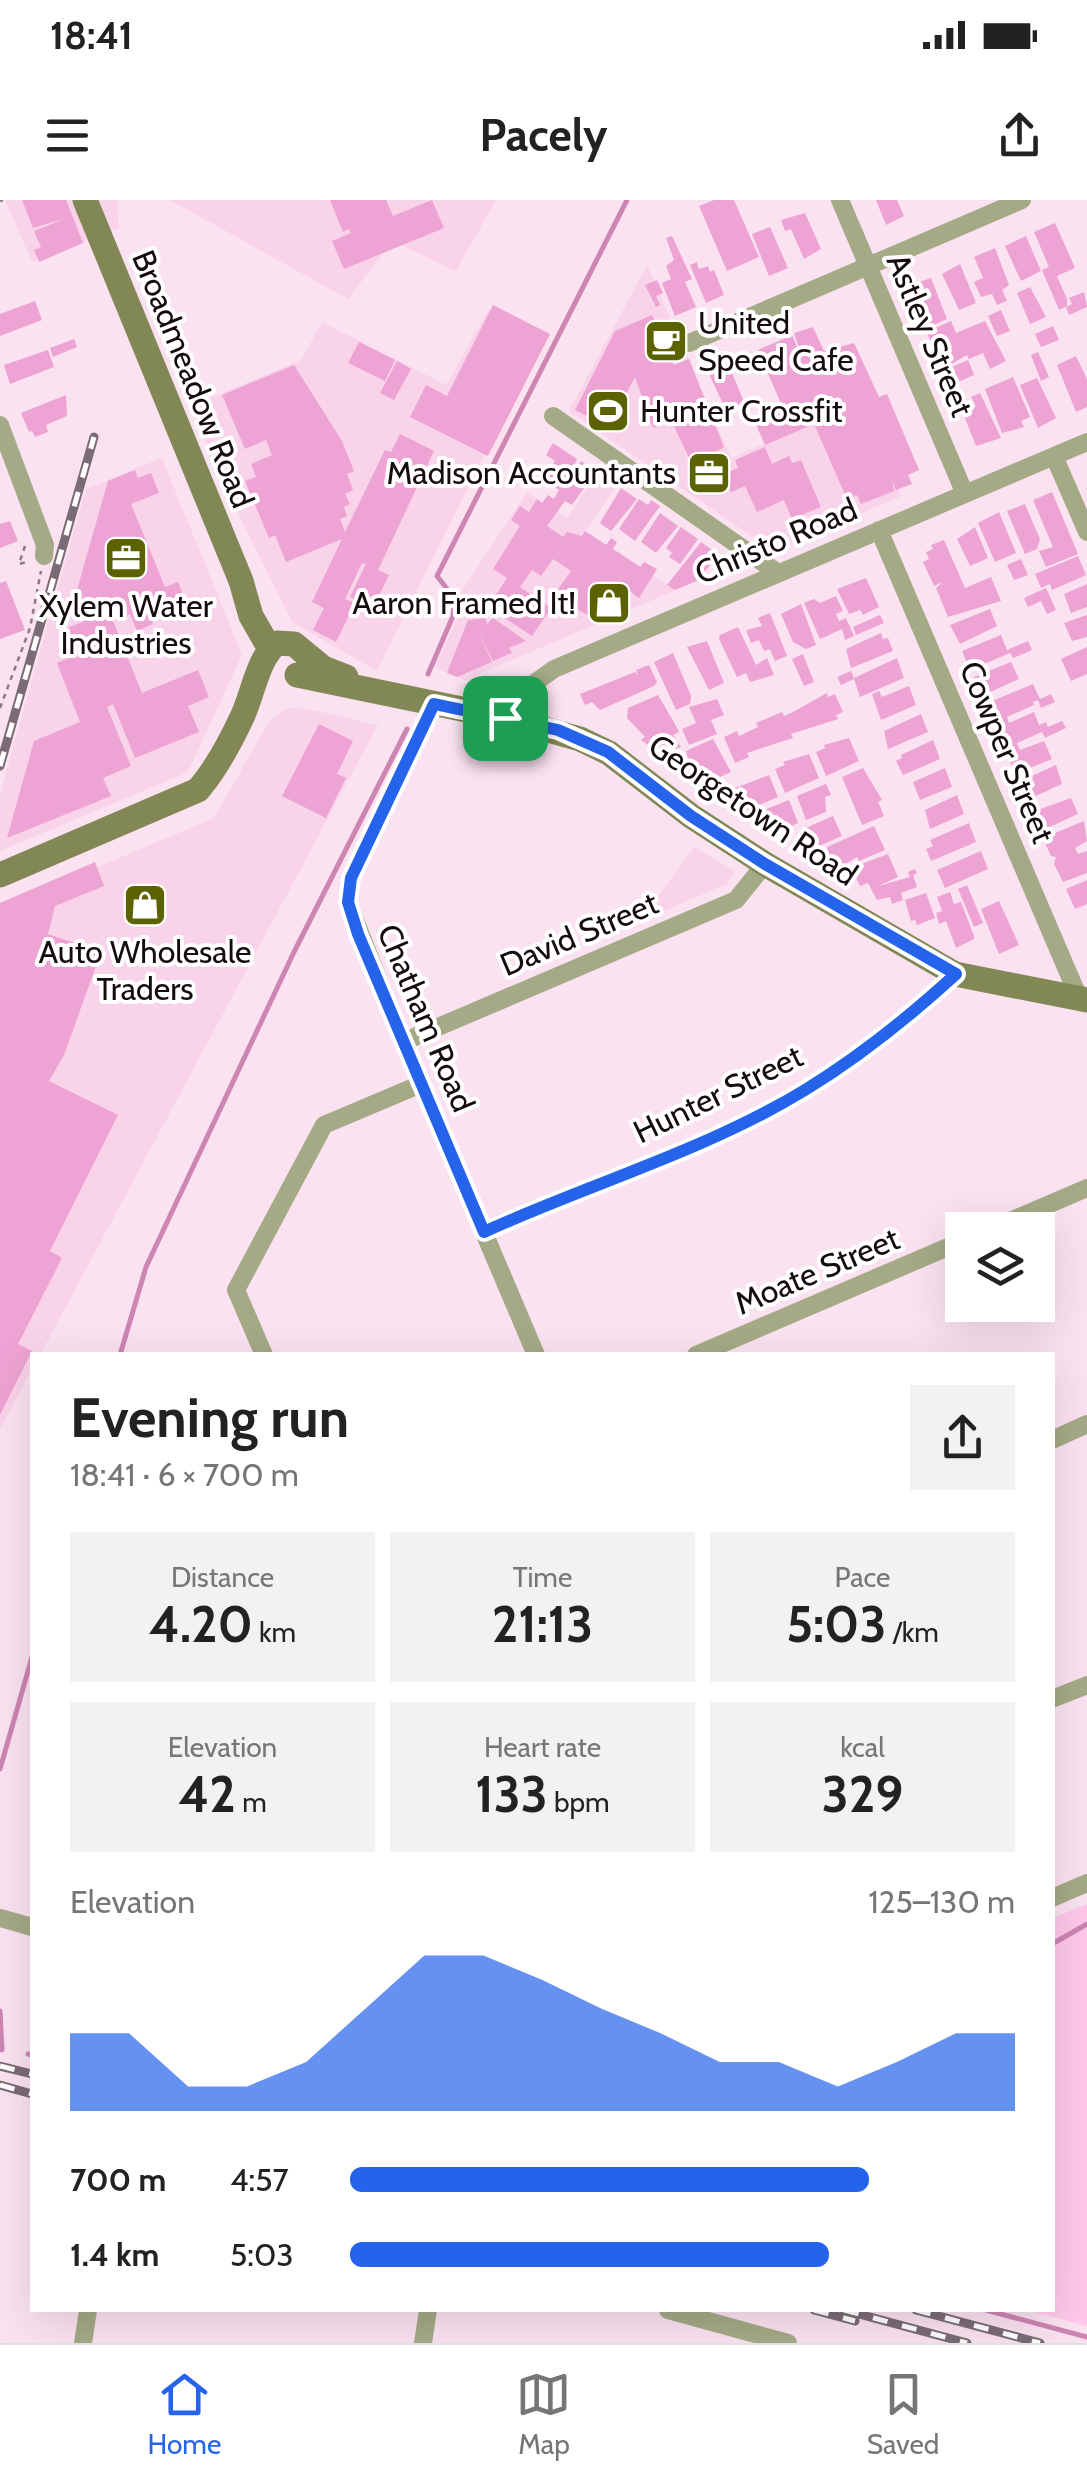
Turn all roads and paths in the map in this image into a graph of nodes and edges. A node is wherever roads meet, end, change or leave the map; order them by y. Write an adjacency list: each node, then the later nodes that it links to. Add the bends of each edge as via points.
1 (86, 200): 15 (street, Broadmeadow Road, via 251,616)
2 (840, 200): 4 (street, Astley Street)
3 (1022, 200): 4 (street)
4 (868, 266): 5 (street); 10 (street, Astley Street)
5 (688, 343)
6 (553, 416): 14 (street)
7 (0, 425): 13 (street, via 46,545)
8 (1087, 442): 9 (street, Christo Road)
9 (1054, 456): 10 (street, Christo Road); 12 (street)
10 (965, 494): 11 (street, Christo Road)
11 (879, 530): 14 (street, Christo Road); 22 (street, Cowper Street)
12 (1087, 532)
13 (44, 556): 17 (path, via 30,628)
14 (778, 573): 18 (street, Christo Road, via 554,669 518,695)
15 (285, 659): 16 (street, Georgetown Road); 20 (street, via 198,790)
16 (434, 704): 18 (street, Georgetown Road); 23 (street, Chatham Road, via 351,878 348,902)
17 (0, 708)
18 (505, 718): 19 (street, Georgetown Road, via 558,730 608,752)
19 (765, 864): 21 (street, Georgetown Road); 23 (street, David Street, via 736,900)
20 (0, 875)
21 (956, 974): 22 (street, Georgetown Road); 27 (street, Hunter Street, via 803,1091)
22 (1083, 999)
23 (402, 1042): 24 (street, Chatham Road)
24 (421, 1084): 27 (street, Chatham Road); 29 (street, via 324,1125 236,1290)
25 (1086, 1191): 26 (street)
26 (1034, 1212)
27 (484, 1232): 30 (street, Chatham Road)
28 (945, 1248): 31 (street, Moate Street)
29 (263, 1352)
30 (535, 1352)
31 (703, 1352)
32 (1087, 1424): 33 (street)
33 (1055, 1439)
34 (1087, 1685): 35 (street)
35 (1055, 1698)
36 (1087, 1884): 37 (street)
37 (1055, 1897)
38 (0, 1918): 39 (street)
39 (30, 1926)
40 (88, 2312): 43 (street)
41 (428, 2312): 44 (street)
42 (675, 2312): 45 (street)
43 (83, 2343)
44 (423, 2343)
45 (788, 2343)

